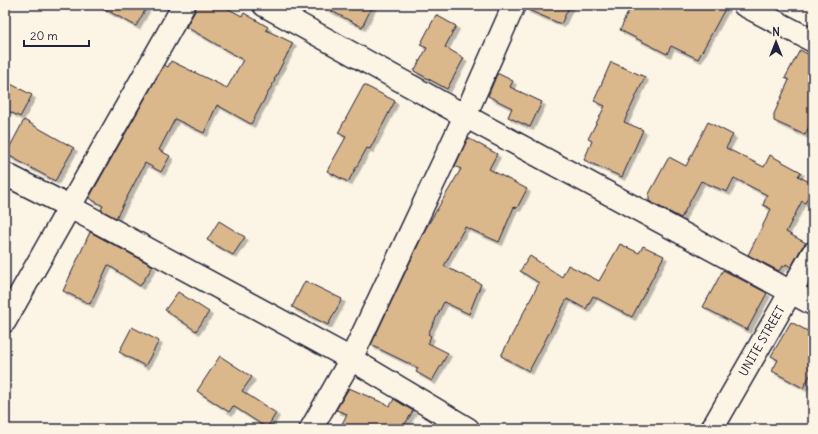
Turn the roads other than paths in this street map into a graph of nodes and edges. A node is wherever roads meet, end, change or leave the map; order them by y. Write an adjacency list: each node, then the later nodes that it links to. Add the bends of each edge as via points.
1 (184, 5): 8 (street)
2 (264, 5): 6 (street)
3 (514, 5): 6 (street)
4 (744, 5): 5 (street)
5 (813, 41)
6 (465, 116): 10 (street); 13 (street)
7 (5, 174): 8 (street)
8 (70, 207): 12 (street); 13 (street)
9 (813, 253): 10 (street, UNITE STREET)
10 (791, 292): 11 (street); 16 (street, UNITE STREET)
11 (813, 304)
12 (5, 322)
13 (351, 359): 14 (street); 15 (street)
14 (311, 429)
15 (468, 429)
16 (712, 429)

